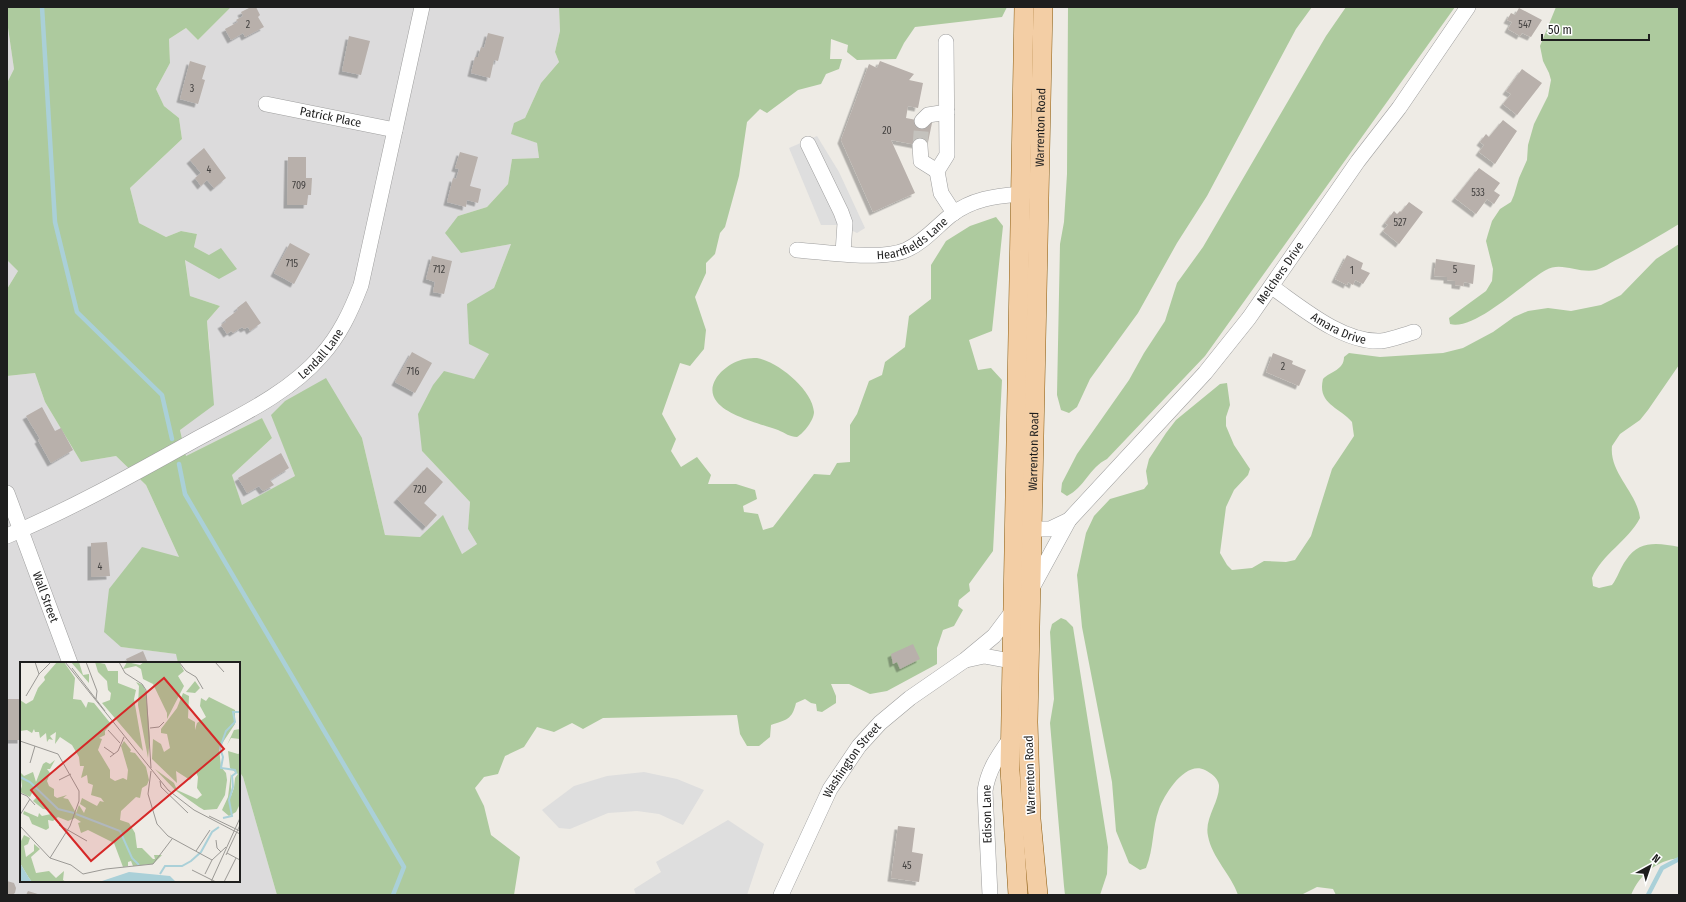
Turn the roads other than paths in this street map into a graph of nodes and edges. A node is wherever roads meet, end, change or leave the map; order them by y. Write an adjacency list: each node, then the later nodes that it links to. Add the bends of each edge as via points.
1 (422, 7): 9 (street, Lendall Lane)
2 (1024, 7): 13 (main road, Warrenton Road)
3 (1043, 7): 21 (main road, Warrenton Road)
4 (1468, 7): 17 (street, Melchers Drive)
5 (946, 42): 7 (street)
6 (266, 104): 9 (street, Patrick Place)
7 (947, 112): 8 (street, via 928,115); 12 (street, via 948,155)
8 (922, 121)
9 (395, 130): 22 (street, Lendall Lane, via 361,285 351,311 322,356 303,374 254,408 64,511)
10 (808, 144): 16 (street, via 845,223)
11 (920, 146): 12 (street, via 921,161)
12 (937, 171): 14 (street, via 941,193)
13 (1020, 194): 14 (street, Heartfields Lane, via 993,196 976,201); 24 (main road, Warrenton Road)
14 (954, 213): 16 (street, Heartfields Lane, via 921,242 904,250 883,255)
15 (797, 250): 16 (street, Heartfields Lane)
16 (843, 253)
17 (1272, 287): 18 (street, Amara Drive, via 1346,335 1382,341); 20 (street, Melchers Drive, via 1205,373)
18 (1414, 332)
19 (7, 493): 22 (street, Wall Street)
20 (1069, 520): 21 (street, Melchers Drive, via 1050,529); 23 (street, Melchers Drive)
21 (1032, 529): 23 (main road, Warrenton Road)
22 (14, 533): 27 (street, Wall Street)
23 (1030, 592): 32 (main road, Warrenton Road, via 1029,780)
24 (1012, 612): 25 (street, Washington Street, via 998,632); 26 (main road, Warrenton Road)
25 (965, 660): 26 (street, Washington Street, via 984,656); 29 (street, Washington Street, via 910,698 880,723 859,746 830,789)
26 (1011, 661): 28 (main road, Warrenton Road)
27 (70, 662)
28 (1010, 739): 30 (street, Edison Lane, via 991,767 987,780); 31 (main road, Warrenton Road, via 1011,807)
29 (781, 895)
30 (990, 895)
31 (1018, 895)
32 (1038, 895)

